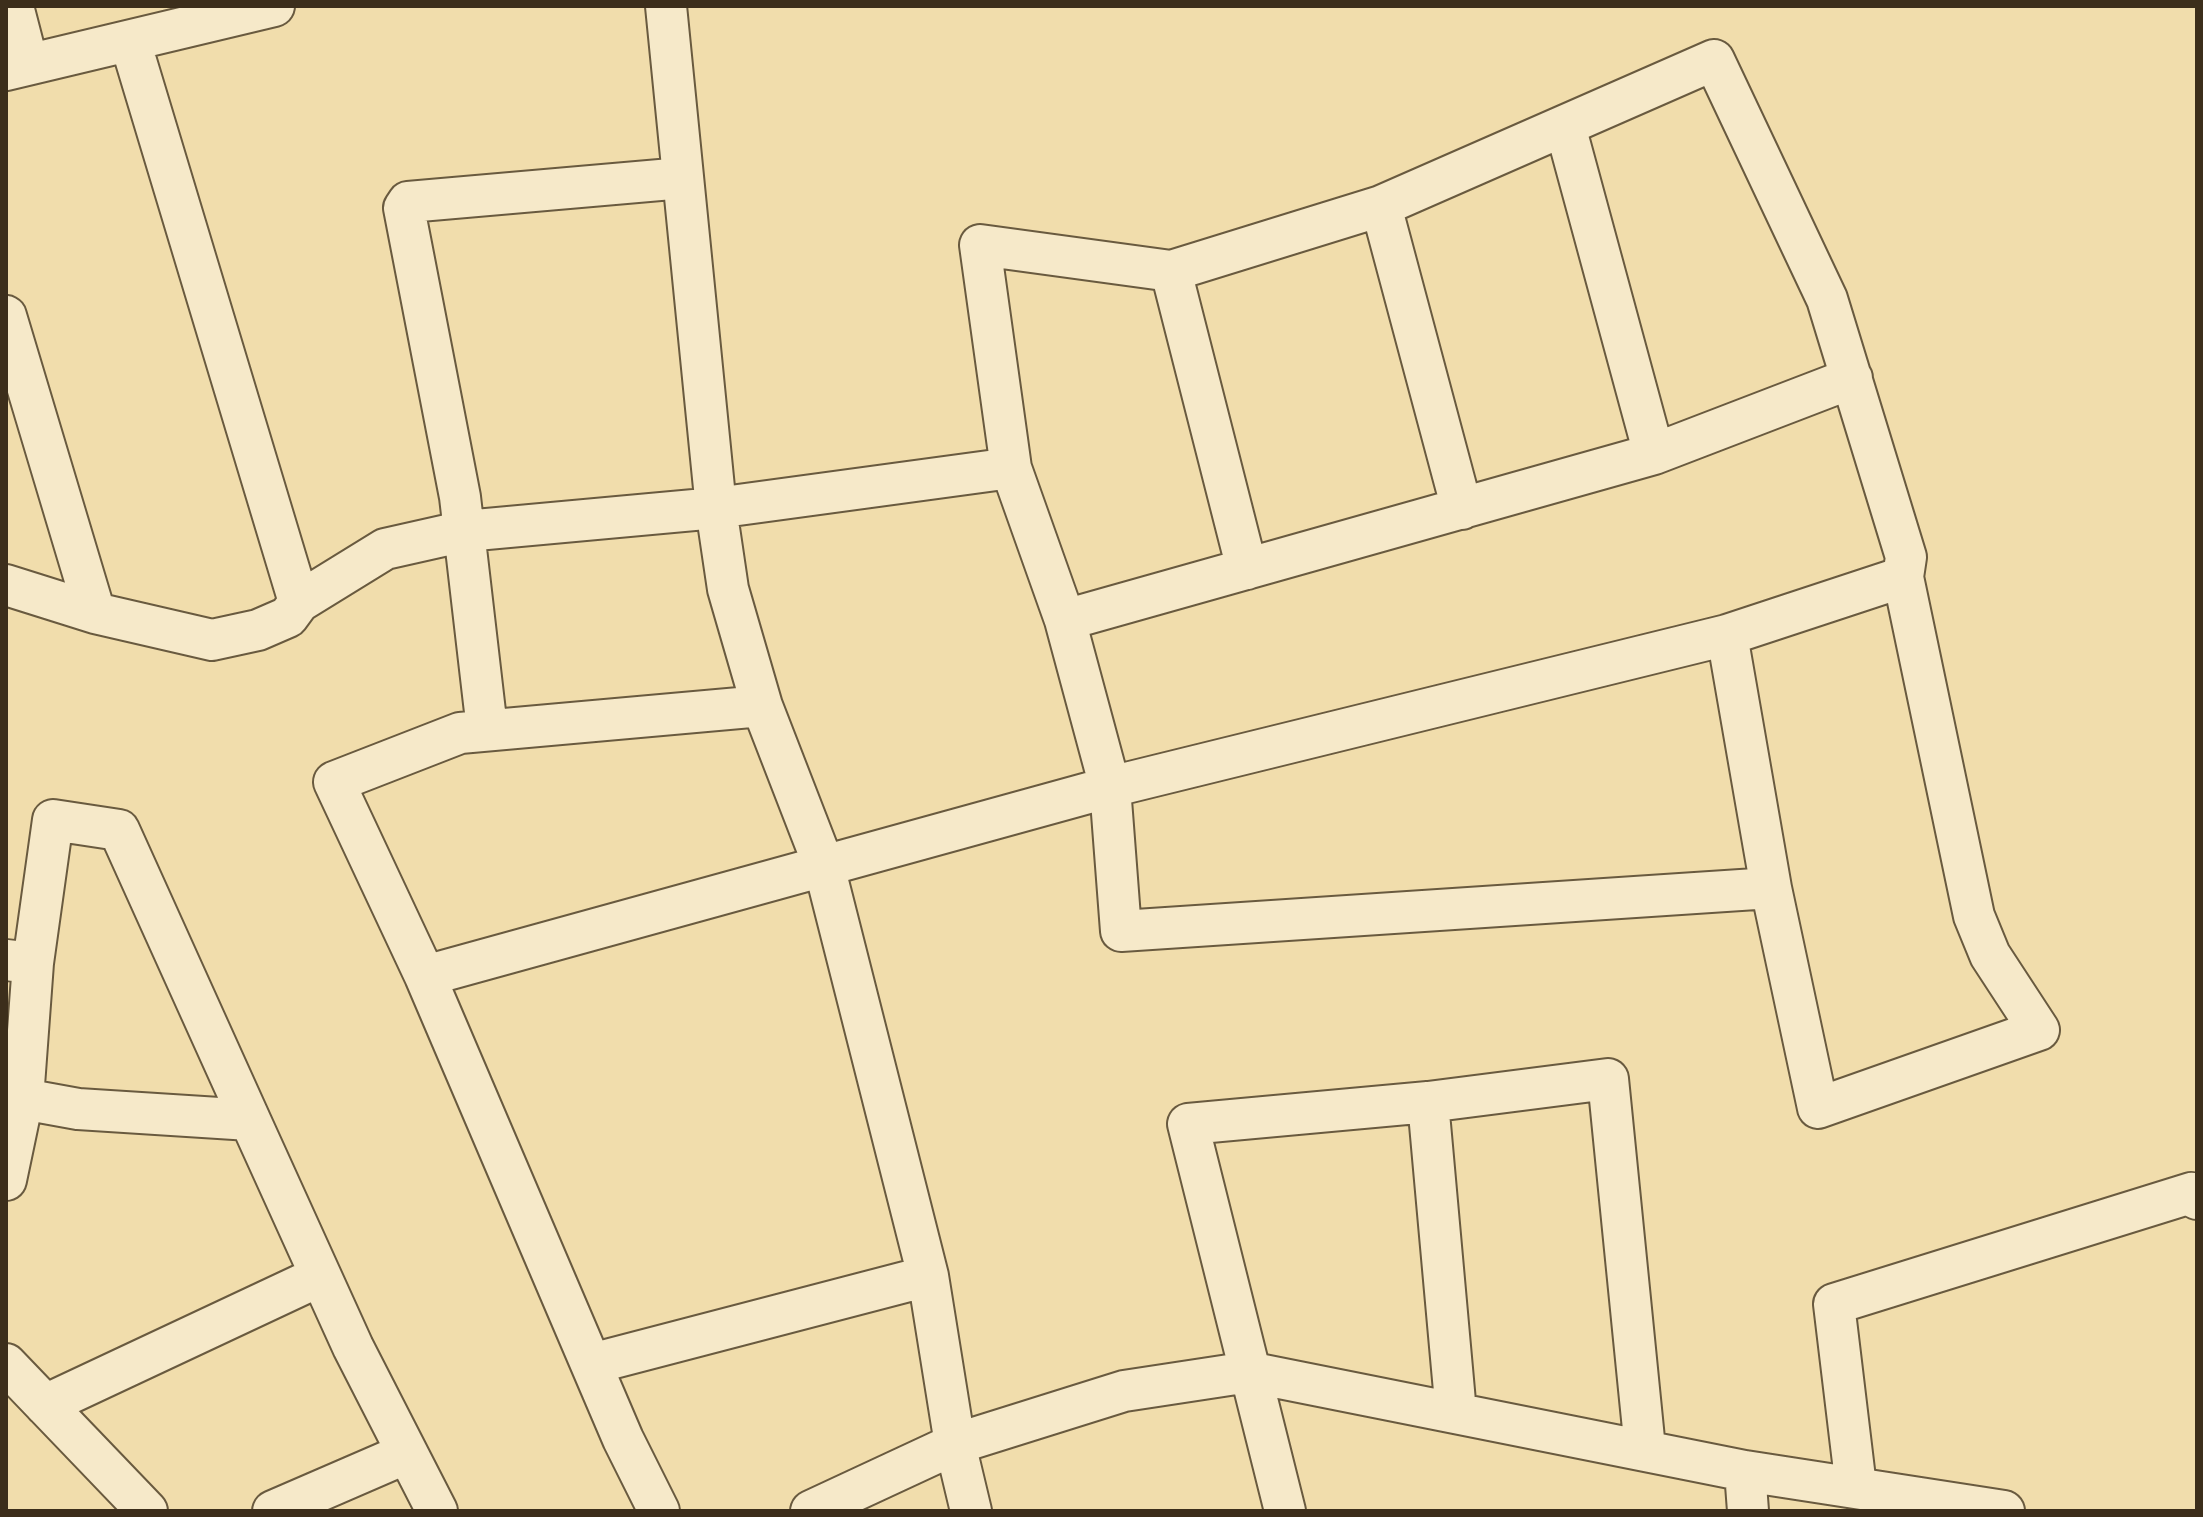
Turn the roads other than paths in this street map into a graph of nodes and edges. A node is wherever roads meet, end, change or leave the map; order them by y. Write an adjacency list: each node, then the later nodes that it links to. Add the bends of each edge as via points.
1 (13, 6): 5 (street)
2 (274, 6): 4 (street)
3 (666, 6): 7 (street)
4 (130, 41): 5 (street); 20 (street)
5 (17, 67)
6 (1565, 126): 8 (street); 11 (street, via 1714,60 1827,299); 12 (street)
7 (683, 178): 14 (street); 16 (street, via 408,202 404,208)
8 (1381, 206): 9 (street); 15 (street)
9 (1171, 271): 13 (street, via 980,245); 17 (street)
10 (6, 316): 21 (street)
11 (1852, 378): 12 (street); 18 (street, via 1906,557)
12 (1654, 454): 15 (street)
13 (1011, 468): 14 (street); 22 (street)
14 (716, 508): 16 (street); 24 (street, via 728,589)
15 (1462, 509): 17 (street)
16 (465, 531): 20 (street, via 385,549); 25 (street)
17 (1247, 569): 22 (street)
18 (1903, 577): 23 (street); 28 (street, via 1974,916 1990,955 2039,1030 1818,1108)
19 (6, 585): 21 (street)
20 (299, 602): 21 (street, via 288,617 268,626 212,640)
21 (95, 613)
22 (1065, 620): 26 (street)
23 (1727, 635): 26 (street); 28 (street)
24 (762, 706): 25 (street); 27 (street)
25 (487, 729): 30 (street, via 460,733 334,782)
26 (1110, 787): 27 (street); 28 (street, via 1121,931)
27 (824, 866): 30 (street); 37 (street)
28 (1771, 888)
29 (19, 962): 31 (street); 33 (street, via 53,820 119,830)
30 (425, 976): 39 (street)
31 (23, 1099): 33 (street, via 78,1109); 34 (street)
32 (1428, 1102): 40 (street, via 1188,1124); 42 (street); 44 (street, via 1608,1079)
33 (250, 1120): 36 (street)
34 (6, 1180)
35 (2197, 1199): 47 (street, via 2191,1193 1834,1304)
36 (320, 1276): 41 (street); 45 (street)
37 (928, 1276): 39 (street); 43 (street)
38 (6, 1364): 41 (street)
39 (591, 1364): 52 (street)
40 (1249, 1372): 42 (street); 43 (street, via 1124,1391); 55 (street)
41 (45, 1405): 49 (street)
42 (1456, 1413): 44 (street)
43 (955, 1444): 53 (street); 54 (street)
44 (1645, 1449): 46 (street)
45 (407, 1453): 50 (street); 51 (street)
46 (1745, 1471): 47 (street); 56 (street)
47 (1856, 1487): 48 (street)
48 (1934, 1505): 57 (street)
49 (147, 1511)
50 (273, 1511)
51 (437, 1511)
52 (659, 1511)
53 (811, 1511)
54 (971, 1511)
55 (1285, 1511)
56 (1748, 1511)
57 (2004, 1511)

